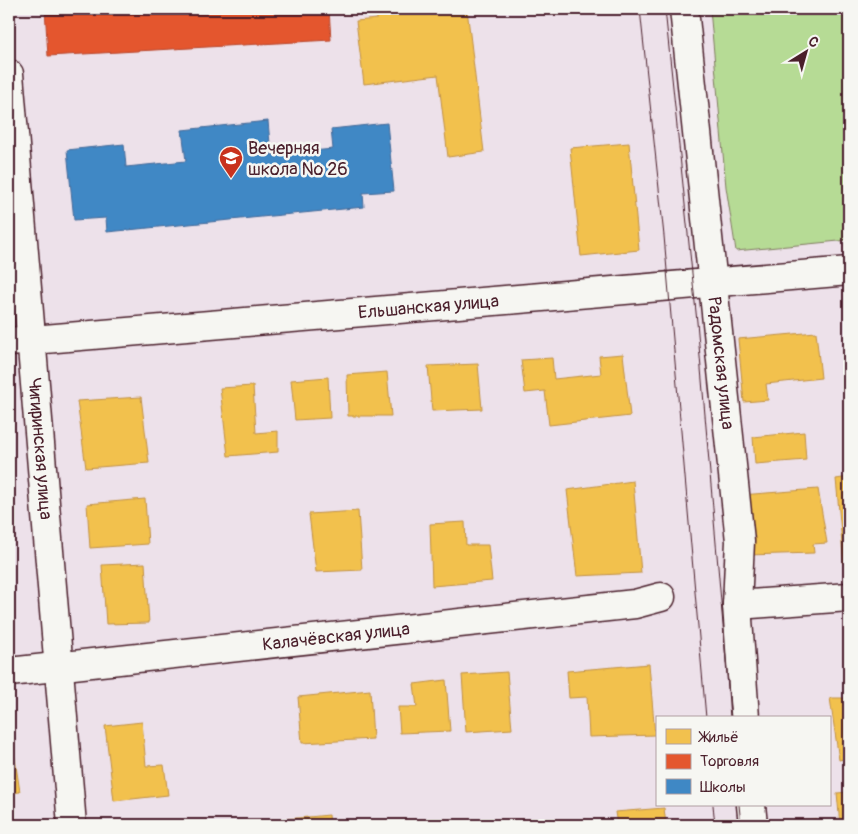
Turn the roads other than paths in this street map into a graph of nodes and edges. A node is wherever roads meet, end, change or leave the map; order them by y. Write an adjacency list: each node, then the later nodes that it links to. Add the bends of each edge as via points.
1 (684, 9): 4 (street, Радомская улица)
2 (9, 74): 5 (street, Чигиринская улица)
3 (849, 271): 4 (street, Ельшанская улица)
4 (712, 283): 5 (street, Ельшанская улица); 8 (street, Радомская улица, via 740,541)
5 (19, 341): 9 (street, Чигиринская улица)
6 (661, 597): 9 (street, Калачёвская улица, via 635,604)
7 (849, 597): 8 (street)
8 (737, 605): 11 (street, Радомская улица)
9 (58, 667): 10 (street, Калачёвская улица); 13 (street, Чигиринская улица)
10 (9, 672)
11 (745, 716)
12 (751, 806): 14 (street)
13 (72, 825)
14 (753, 825)

